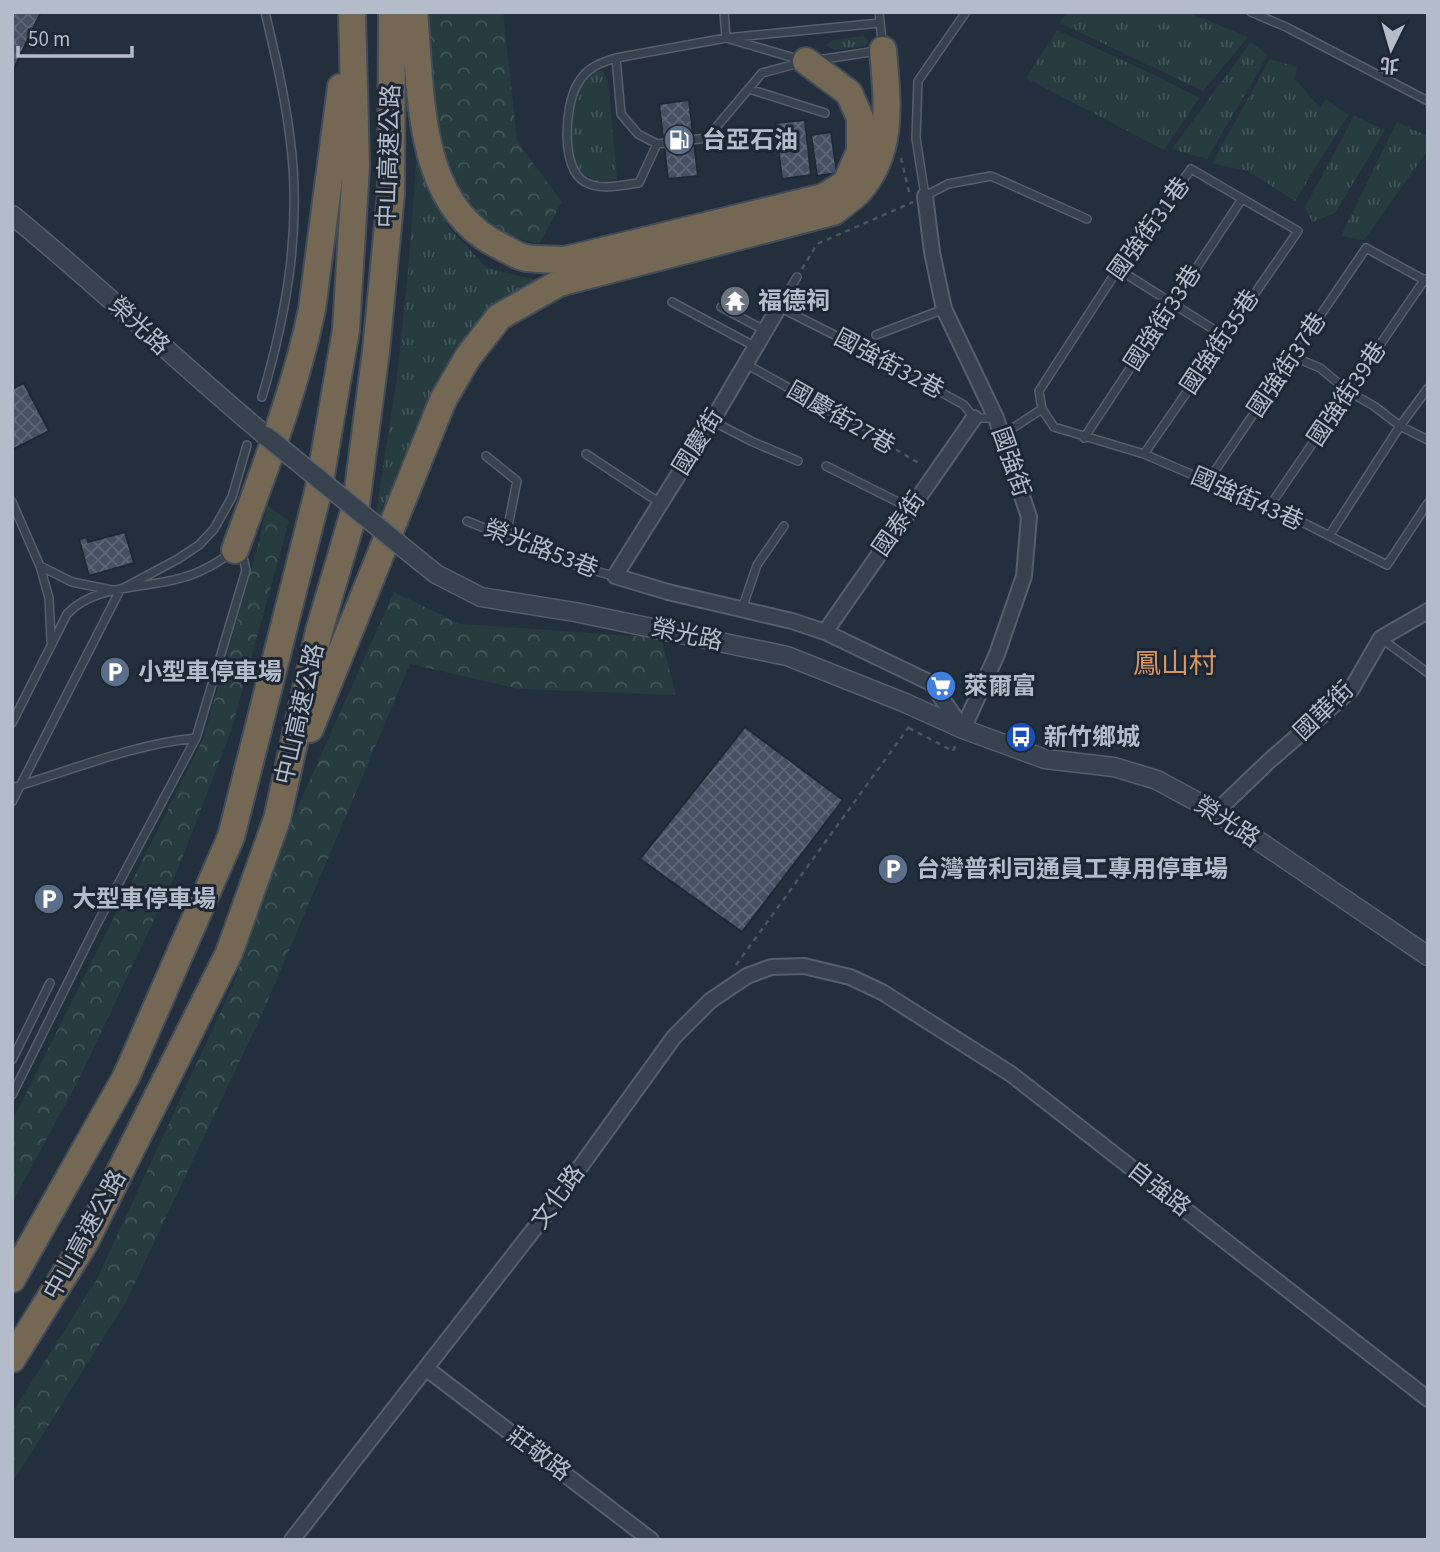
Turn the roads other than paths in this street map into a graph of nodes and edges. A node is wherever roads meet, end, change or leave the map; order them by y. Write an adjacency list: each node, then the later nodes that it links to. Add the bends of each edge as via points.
1 (265, 12): 40 (lane, via 284,96 294,186 286,303)
2 (351, 12): 66 (highway, via 312,309 289,400); 89 (highway, 中山高速公路, via 356,166 346,330 318,492 231,837 126,1077)
3 (392, 12): 83 (highway, 中山高速公路, via 391,194 356,505 319,631)
4 (414, 12): 13 (highway, via 426,136 439,184 456,211 484,239 524,258 565,260 824,197 846,183 860,151 860,118 849,93)
5 (724, 12): 10 (lane)
6 (878, 12): 9 (lane)
7 (966, 12): 18 (lane, via 918,81 916,138)
8 (1251, 12): 15 (lane)
9 (880, 23): 10 (lane); 11 (lane)
10 (726, 38): 12 (lane); 13 (lane)
11 (883, 50): 13 (lane); 83 (highway, via 888,114 880,156 859,191 833,212 559,283 499,317 443,400)
12 (617, 58): 17 (lane, via 621,114 638,134); 17 (lane, via 594,65 577,85 567,114 572,168 583,181 604,188 639,183)
13 (806, 61): 14 (lane, via 762,73)
14 (749, 89): 16 (lane); 17 (lane, via 708,138)
15 (1428, 101)
16 (824, 113)
17 (657, 144)
18 (925, 196): 21 (lane, via 948,184 991,176); 31 (street, 國強街)
19 (1242, 199): 23 (lane, 國強街31巷); 24 (lane, 國強街31巷, via 1191,169); 28 (lane, 國強街33巷)
20 (12, 215): 22 (street, 榮光路)
21 (1087, 219)
22 (20, 228): 77 (street, 榮光路, bridge, via 67,260 186,369 436,574 481,597 787,656)
23 (1297, 231): 34 (lane, 國強街35巷)
24 (1118, 269): 28 (lane); 41 (lane, 國強街31巷, via 1039,391)
25 (797, 278): 30 (lane)
26 (1426, 281): 36 (lane, 國強街37巷, via 1366,248); 39 (lane, 國強街39巷)
27 (672, 302): 35 (lane)
28 (1171, 305): 34 (lane); 48 (lane, 國強街33巷)
29 (721, 307): 32 (lane)
30 (779, 307): 32 (street, 國慶街); 42 (lane, 國強街32巷, via 964,405)
31 (944, 309): 33 (lane); 43 (street, 國強街)
32 (764, 330): 35 (street, 國慶街)
33 (876, 335)
34 (1224, 336): 52 (lane, 國強街35巷)
35 (754, 346): 37 (street, 國慶街)
36 (1294, 357): 39 (lane, via 1320,368); 56 (lane, 國強街37巷)
37 (746, 365): 44 (lane, 國慶街27巷); 45 (street, 國慶街)
38 (1428, 388): 46 (lane)
39 (1349, 392): 46 (lane); 60 (lane, 國強街39巷)
40 (262, 397)
41 (1042, 409): 47 (lane); 48 (lane, 國強街43巷, via 1054,427)
42 (974, 418): 43 (lane); 61 (street, 國泰街)
43 (996, 418): 47 (street, 國強街)
44 (844, 419)
45 (712, 421): 54 (lane); 58 (street, 國慶街)
46 (1400, 426): 49 (lane); 65 (lane)
47 (1002, 435): 77 (street, 國強街, via 1029,517 1024,576 997,654)
48 (1084, 438): 52 (lane, 國強街43巷)
49 (1428, 440)
50 (247, 445): 69 (lane, via 232,497 214,529 178,559)
51 (586, 454): 58 (lane)
52 (1144, 454): 56 (lane, 國強街43巷)
53 (486, 456): 64 (lane, via 517,481)
54 (797, 461)
55 (826, 466): 61 (lane)
56 (1208, 481): 60 (lane, 國強街43巷)
57 (12, 502): 67 (lane)
58 (660, 503): 68 (street, 國慶街)
59 (1428, 503): 65 (lane, 國強街43巷, via 1387,565)
60 (1269, 507): 65 (lane, 國強街43巷)
61 (910, 508): 72 (street, 國泰街)
62 (467, 521): 64 (lane, 榮光路53巷)
63 (783, 526): 70 (lane, via 757,565)
64 (506, 536): 68 (lane, 榮光路53巷)
65 (1329, 536)
66 (235, 550): 69 (lane, via 182,578); 78 (lane, via 243,557 246,570)
67 (40, 566): 69 (lane, via 72,582); 74 (lane, via 49,598)
68 (615, 576): 70 (street, 榮光路)
69 (120, 590): 74 (lane, via 77,603); 79 (lane)
70 (741, 609): 72 (street, 榮光路)
71 (1428, 611): 73 (street)
72 (825, 632): 77 (street, 榮光路, via 930,683)
73 (1381, 638): 75 (lane); 82 (street, 國華街, via 1351,690)
74 (51, 645): 76 (lane)
75 (1428, 673)
76 (12, 723)
77 (963, 729): 82 (street, 榮光路, via 1045,759 1114,767 1157,780)
78 (196, 738): 79 (lane); 88 (lane)
79 (21, 785): 80 (lane); 81 (lane)
80 (12, 788)
81 (12, 802)
82 (1216, 812): 84 (street, 榮光路)
83 (277, 819): 90 (highway, 中山高速公路, via 229,953 85,1242)
84 (1428, 956)
85 (50, 983): 87 (lane)
86 (882, 992): 91 (street, 文化路, via 850,977 804,966 771,967 747,976 710,1001 674,1037); 92 (street, 自強路, via 1011,1074)
87 (12, 1060)
88 (12, 1095)
89 (12, 1279)
90 (12, 1359)
91 (427, 1368): 93 (street, 文化路); 94 (street, 莊敬路)
92 (1428, 1399)
93 (292, 1540)
94 (652, 1540)

